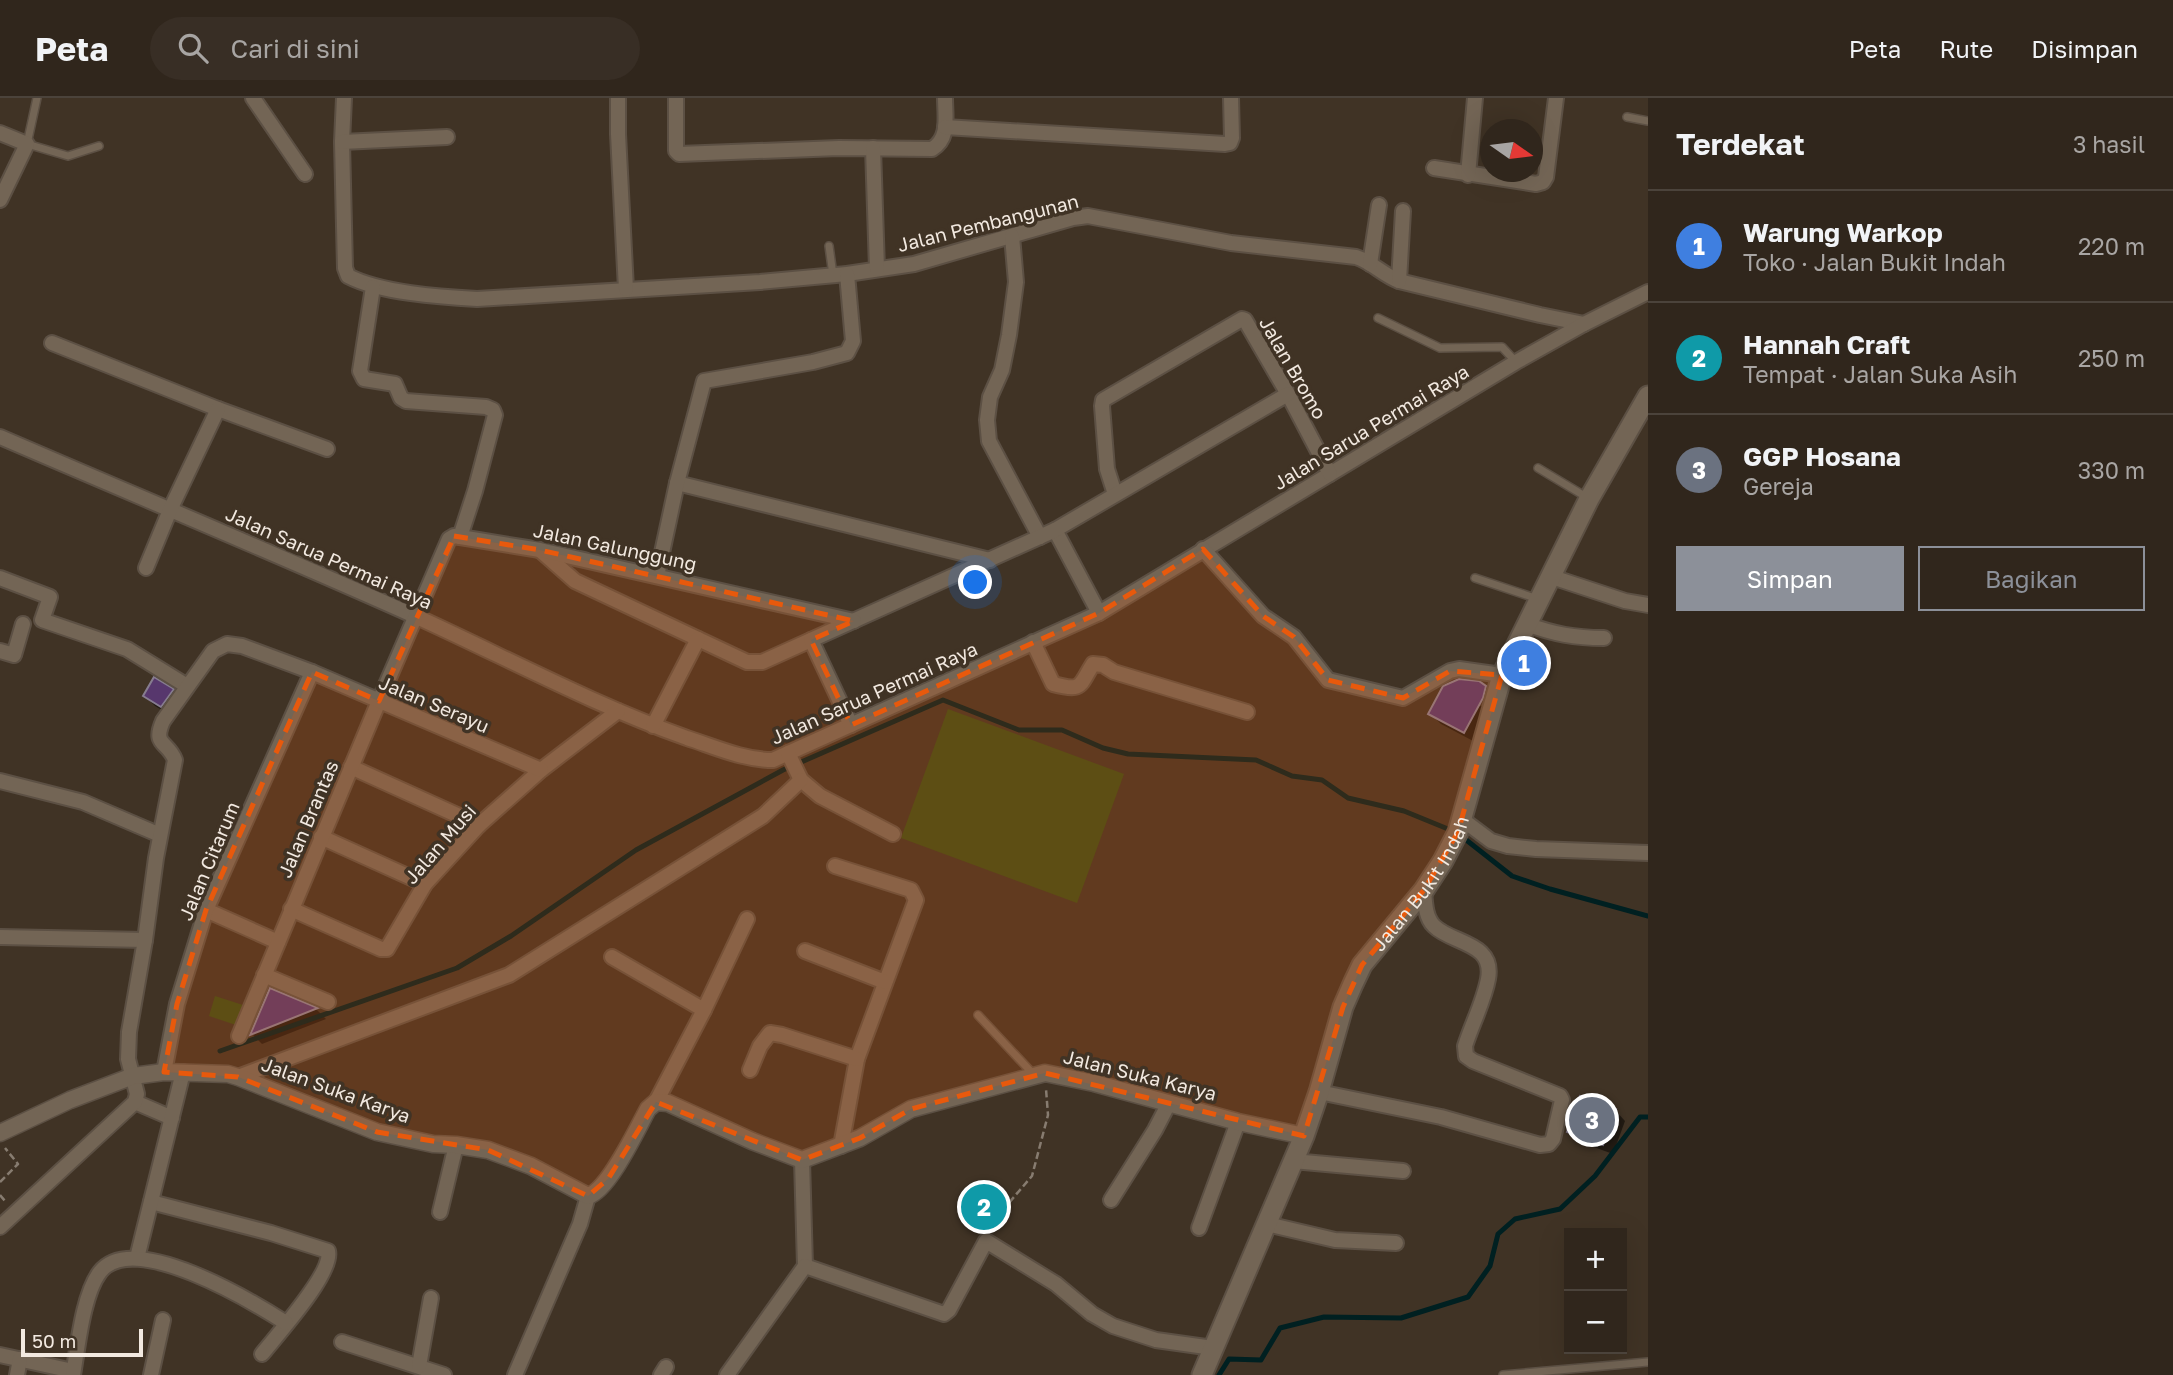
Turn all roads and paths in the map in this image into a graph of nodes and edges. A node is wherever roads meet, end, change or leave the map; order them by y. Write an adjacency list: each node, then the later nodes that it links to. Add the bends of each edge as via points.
1 (37, 98): 16 (lane)
2 (253, 98): 20 (street)
3 (344, 98): 15 (street)
4 (618, 98): 32 (street)
5 (676, 98): 18 (street, via 679,154)
6 (945, 98): 12 (street)
7 (1231, 98): 12 (street, via 1232,138 1225,144)
8 (1475, 98): 21 (street)
9 (1556, 98): 21 (street, via 1543,182)
10 (1627, 117): 11 (lane)
11 (1648, 121)
12 (945, 127): 18 (street, via 940,144 932,149)
13 (0, 133): 16 (street)
14 (447, 137): 15 (street)
15 (342, 142): 31 (street, Jalan Pembangunan, via 345,268 348,276)
16 (27, 144): 17 (lane, via 68,156); 22 (street)
17 (99, 146)
18 (873, 148): 28 (street)
19 (1434, 168): 21 (street)
20 (305, 174)
21 (1468, 175)
22 (0, 200)
23 (1379, 205): 27 (street)
24 (1404, 211): 30 (street)
25 (1013, 236): 27 (street, Jalan Pembangunan, via 1088,216 1231,243 1356,257); 28 (street, Jalan Pembangunan, via 914,264); 51 (street, via 1016,282 1009,335 987,420 989,441)
26 (829, 246): 29 (lane)
27 (1370, 264): 30 (street, Jalan Pembangunan)
28 (877, 269): 29 (street, Jalan Pembangunan)
29 (840, 274): 32 (street, Jalan Pembangunan); 45 (street, via 851,348 813,362 704,381)
30 (1399, 281): 35 (street, Jalan Pembangunan)
31 (373, 286): 32 (street, Jalan Pembangunan, via 477,299); 50 (street, via 360,371 364,379 395,384 407,401 486,407 495,415)
32 (626, 289)
33 (1648, 292): 35 (street, Jalan Sarua Permai Raya)
34 (1378, 318): 37 (lane, via 1440,348 1502,347)
35 (1584, 324): 37 (street, Jalan Sarua Permai Raya)
36 (52, 343): 40 (street)
37 (1516, 362): 44 (street, Jalan Sarua Permai Raya)
38 (1288, 394): 44 (street, Jalan Bromo); 46 (street); 46 (street, Jalan Bromo, via 1242,319 1104,400 1107,469)
39 (1648, 396): 47 (main road, Jalan Bukit Indah)
40 (218, 409): 42 (street); 48 (street)
41 (0, 437): 48 (street, Jalan Sarua Permai Raya)
42 (327, 449)
43 (1538, 468): 47 (lane)
44 (1330, 474): 52 (street, Jalan Sarua Permai Raya)
45 (677, 483): 54 (street); 56 (street)
46 (1115, 494): 49 (street)
47 (1589, 499): 57 (main road, Jalan Bukit Indah)
48 (170, 510): 55 (street); 63 (street, Jalan Sarua Permai Raya)
49 (1055, 530): 51 (street); 62 (street)
50 (460, 537): 53 (street, Jalan Galunggung); 63 (street, via 449,539)
51 (1040, 537): 54 (street)
52 (1203, 549): 62 (street, Jalan Sarua Permai Raya); 73 (street, via 1263,616 1294,637 1328,680 1404,698 1450,671)
53 (540, 550): 56 (street, Jalan Galunggung); 68 (street, via 575,581)
54 (990, 560): 64 (street)
55 (146, 568)
56 (657, 576): 64 (street, Jalan Galunggung)
57 (1549, 576): 60 (main road, Jalan Bukit Indah); 61 (street)
58 (0, 578): 74 (street, via 50,597 41,620 127,649)
59 (1475, 578): 60 (lane)
60 (1538, 599): 66 (main road, Jalan Bukit Indah)
61 (1648, 606)
62 (1099, 613): 70 (street, Jalan Sarua Permai Raya)
63 (416, 617): 75 (street, Jalan Brantas); 76 (street, Jalan Sarua Permai Raya)
64 (854, 621): 69 (street)
65 (23, 624): 71 (street, via 14,655)
66 (1526, 624): 67 (street, via 1558,635); 73 (main road, Jalan Bukit Indah)
67 (1604, 638)
68 (698, 639): 69 (street, via 754,663); 79 (street)
69 (811, 639): 78 (street)
70 (1033, 642): 77 (street, via 1050,680 1057,685 1081,685 1093,664 1098,664); 78 (street, Jalan Sarua Permai Raya)
71 (0, 651)
72 (312, 672): 74 (street, Jalan Serayu, via 227,644 213,651); 75 (street, Jalan Serayu); 94 (street, Jalan Citarum)
73 (1502, 675): 85 (main road, Jalan Bukit Indah)
74 (187, 685): 87 (street, via 158,733 174,760)
75 (379, 701): 81 (street, Jalan Brantas); 82 (street, Jalan Serayu)
76 (618, 711): 79 (street, Jalan Sarua Permai Raya); 82 (street, Jalan Musi)
77 (1247, 712)
78 (851, 725): 80 (street, Jalan Sarua Permai Raya)
79 (653, 726): 80 (street, Jalan Sarua Permai Raya, via 740,756)
80 (794, 766): 86 (street, via 820,796); 113 (street, via 763,816 509,975)
81 (351, 767): 84 (street); 88 (street, Jalan Brantas)
82 (541, 771): 84 (street, Jalan Musi)
83 (0, 781): 87 (street, via 83,802)
84 (479, 825): 91 (street, Jalan Musi)
85 (1458, 831): 89 (street, via 1508,846); 92 (main road, Jalan Bukit Indah)
86 (893, 834)
87 (160, 835): 97 (street)
88 (321, 837): 91 (street); 93 (street, Jalan Brantas)
89 (1648, 853)
90 (835, 866): 102 (street, via 914,894 916,900)
91 (425, 884): 93 (street, Jalan Musi, via 387,949 380,950)
92 (1424, 890): 114 (main road, Jalan Bukit Indah, via 1362,965 1343,1007); 114 (street, via 1433,925 1478,949 1486,960 1489,976 1465,1046 1466,1056 1560,1096 1553,1139 1540,1145 1441,1117)
93 (291, 909): 98 (street, Jalan Brantas)
94 (206, 910): 98 (street); 109 (street, Jalan Citarum, via 177,1004)
95 (747, 919): 104 (street)
96 (0, 937): 97 (street)
97 (145, 940): 112 (street, via 128,1046)
98 (278, 942): 101 (street, Jalan Brantas)
99 (805, 951): 102 (street)
100 (612, 957): 104 (street)
101 (264, 975): 103 (street); 106 (street, Jalan Brantas)
102 (885, 982): 107 (street)
103 (328, 1002)
104 (704, 1010): 116 (street)
105 (978, 1015): 111 (lane)
106 (239, 1036)
107 (858, 1059): 108 (street, via 770,1033); 124 (street)
108 (750, 1070)
109 (164, 1072): 110 (street, Jalan Suka Karya); 112 (street, Jalan Suka Karya)
110 (183, 1072): 113 (street, Jalan Suka Karya); 118 (street)
111 (1040, 1074): 117 (street, Jalan Suka Karya); 124 (street, Jalan Suka Karya, via 911,1109); 136 (path, via 1048,1115 1032,1176 1001,1212)
112 (132, 1076): 115 (street); 120 (street, Jalan Suka Karya)
113 (238, 1077): 123 (street, Jalan Suka Karya, via 377,1132)
114 (1319, 1092): 121 (main road, Jalan Bukit Indah)
115 (135, 1102): 118 (street); 134 (street)
116 (656, 1102): 125 (street, via 668,1103); 129 (street, via 608,1179)
117 (1169, 1103): 119 (street, Jalan Suka Karya); 130 (street)
118 (172, 1118): 131 (street)
119 (1238, 1122): 121 (street, Jalan Suka Karya); 135 (street)
120 (0, 1132)
121 (1304, 1136): 126 (main road, Jalan Bukit Indah)
122 (0, 1141): 128 (path, via 18,1164)
123 (456, 1145): 129 (street, Jalan Suka Karya, via 488,1150 531,1166); 132 (street)
124 (841, 1146): 125 (street, Jalan Suka Karya)
125 (802, 1160): 139 (street)
126 (1293, 1161): 127 (street); 133 (main road, Jalan Bukit Indah)
127 (1404, 1171)
128 (0, 1182)
129 (588, 1196): 154 (street)
130 (1111, 1200)
131 (151, 1202): 138 (street); 142 (street, via 328,1251 319,1281)
132 (440, 1212)
133 (1267, 1224): 137 (street, via 1335,1240); 144 (main road, Jalan Bukit Indah)
134 (0, 1227)
135 (1199, 1228)
136 (986, 1241): 139 (street, via 944,1314); 144 (street, via 1113,1326 1156,1340)
137 (1396, 1242)
138 (137, 1258): 142 (street, via 202,1276); 150 (street, via 111,1262 97,1277 89,1293)
139 (804, 1266): 155 (street)
140 (431, 1298): 149 (street)
141 (163, 1320): 152 (street)
142 (286, 1323): 145 (street)
143 (342, 1342): 149 (street)
144 (1213, 1348): 156 (main road, Jalan Bukit Indah)
145 (262, 1354)
146 (0, 1355): 147 (street)
147 (20, 1359): 150 (street); 151 (street)
148 (1648, 1362): 157 (lane)
149 (419, 1366): 153 (street)
150 (73, 1373)
151 (17, 1375)
152 (151, 1375)
153 (444, 1375)
154 (515, 1375)
155 (727, 1375)
156 (1202, 1375)
157 (1503, 1375)

